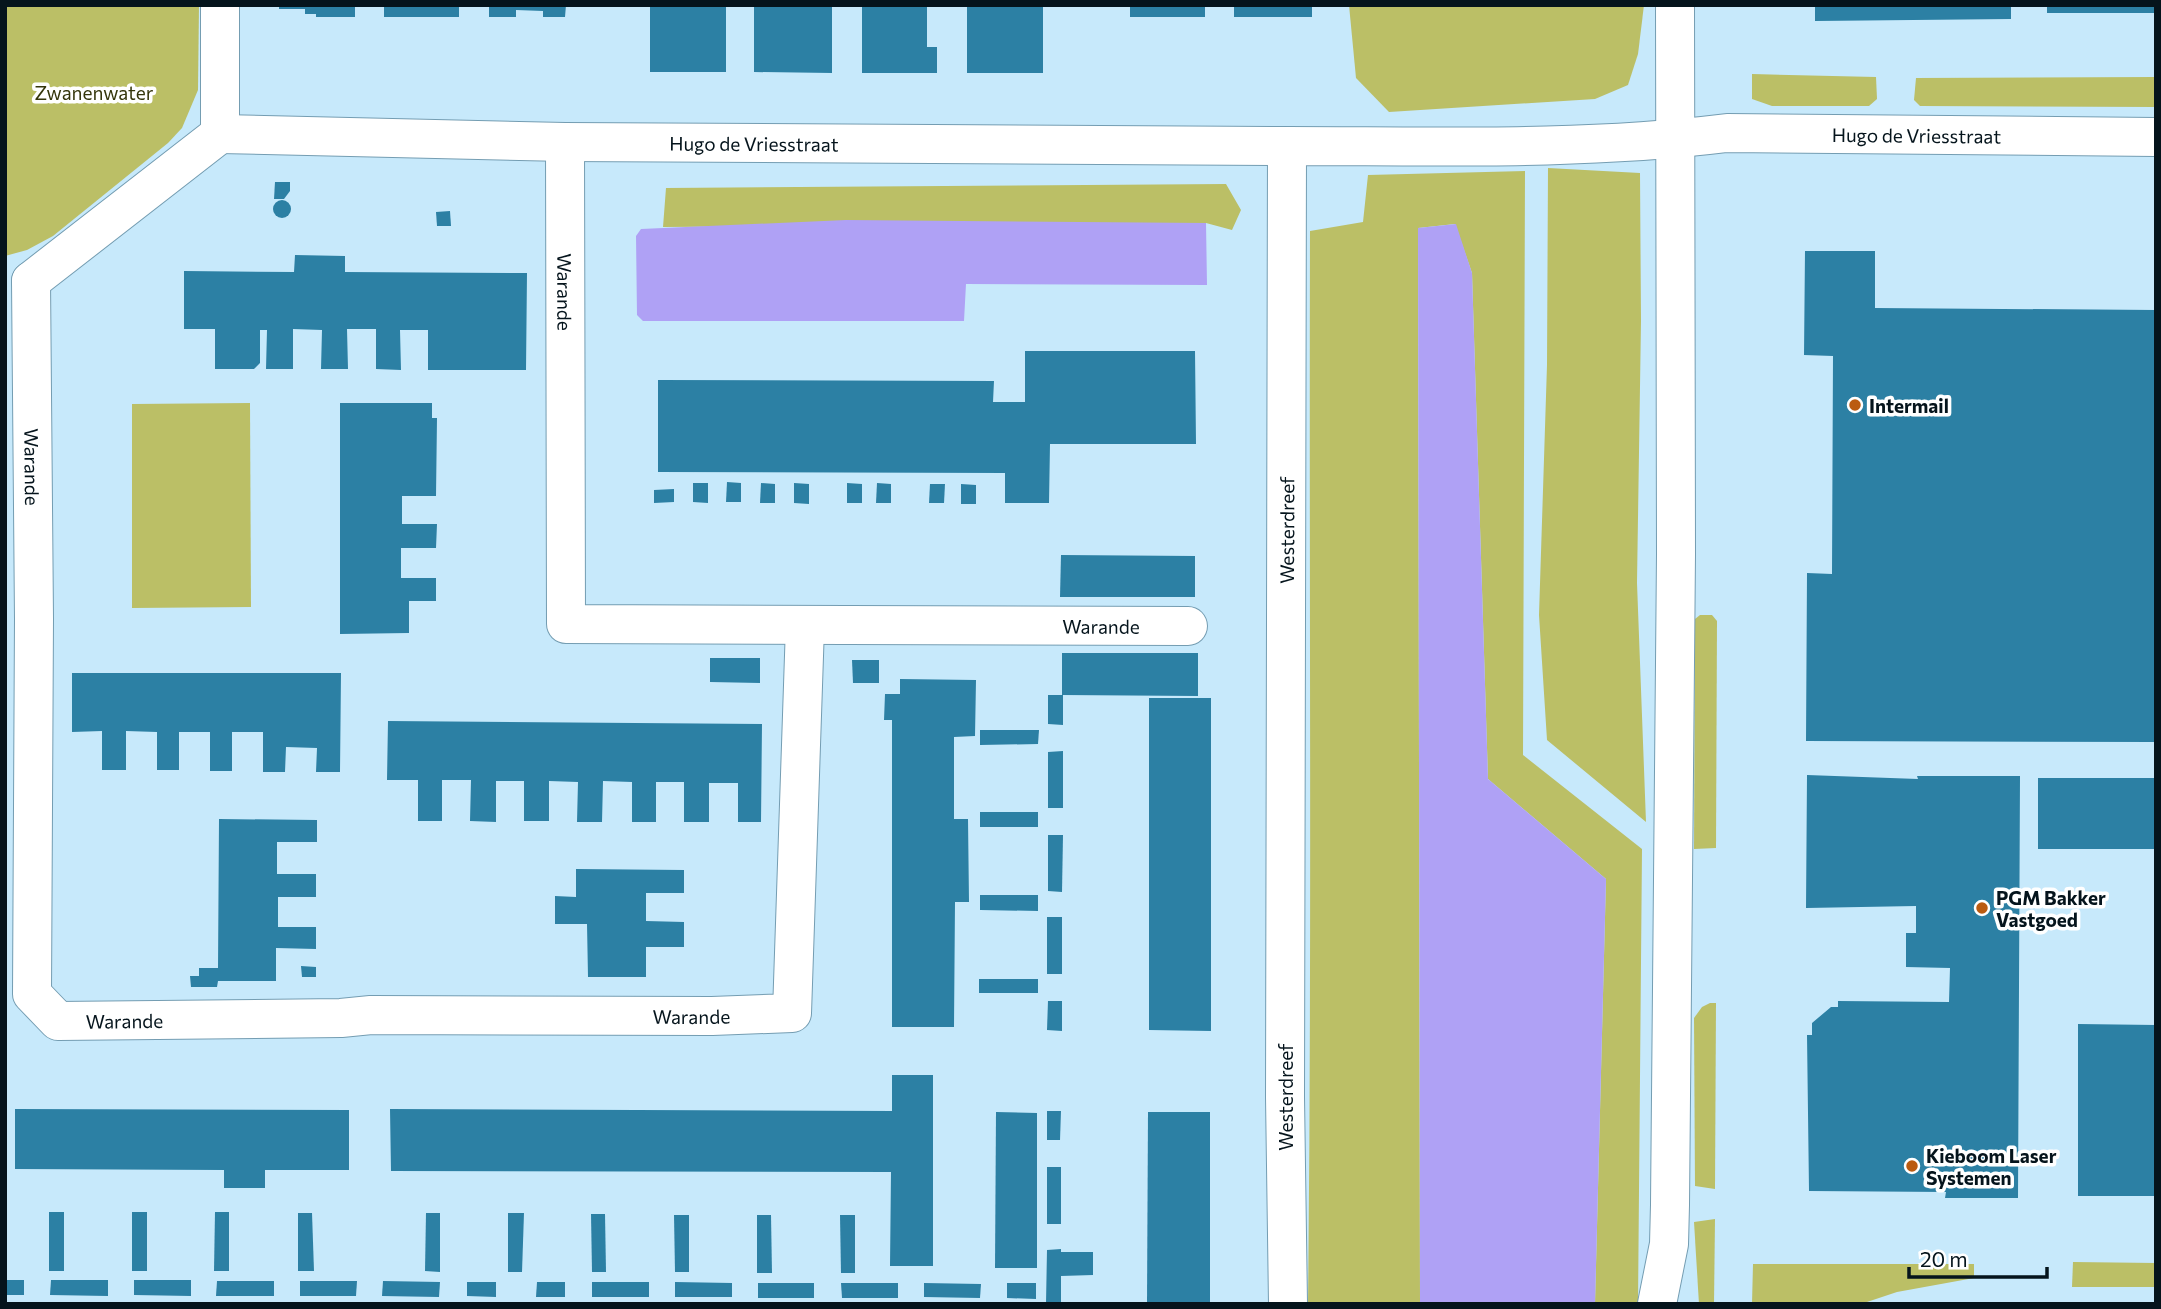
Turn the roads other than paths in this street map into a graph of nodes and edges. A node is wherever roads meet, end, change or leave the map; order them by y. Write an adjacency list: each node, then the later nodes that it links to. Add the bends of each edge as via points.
1 (220, 5): 3 (street)
2 (1675, 5): 5 (street)
3 (220, 134): 6 (street, Hugo de Vriesstraat); 8 (street, Warande)
4 (2156, 137): 5 (street, Hugo de Vriesstraat, via 1741,133)
5 (1677, 139): 7 (street, via 1536,146); 11 (street)
6 (565, 142): 7 (street, Hugo de Vriesstraat); 9 (street, Warande, via 566,624)
7 (1287, 146): 12 (street, Westerdreef)
8 (18, 281): 9 (street, Warande, via 34,605 32,994 58,1021 792,1013)
9 (805, 626): 10 (street, Warande)
10 (1188, 626)
11 (1670, 1244): 13 (street); 14 (street)
12 (1288, 1304)
13 (1657, 1304)
14 (1682, 1304)

